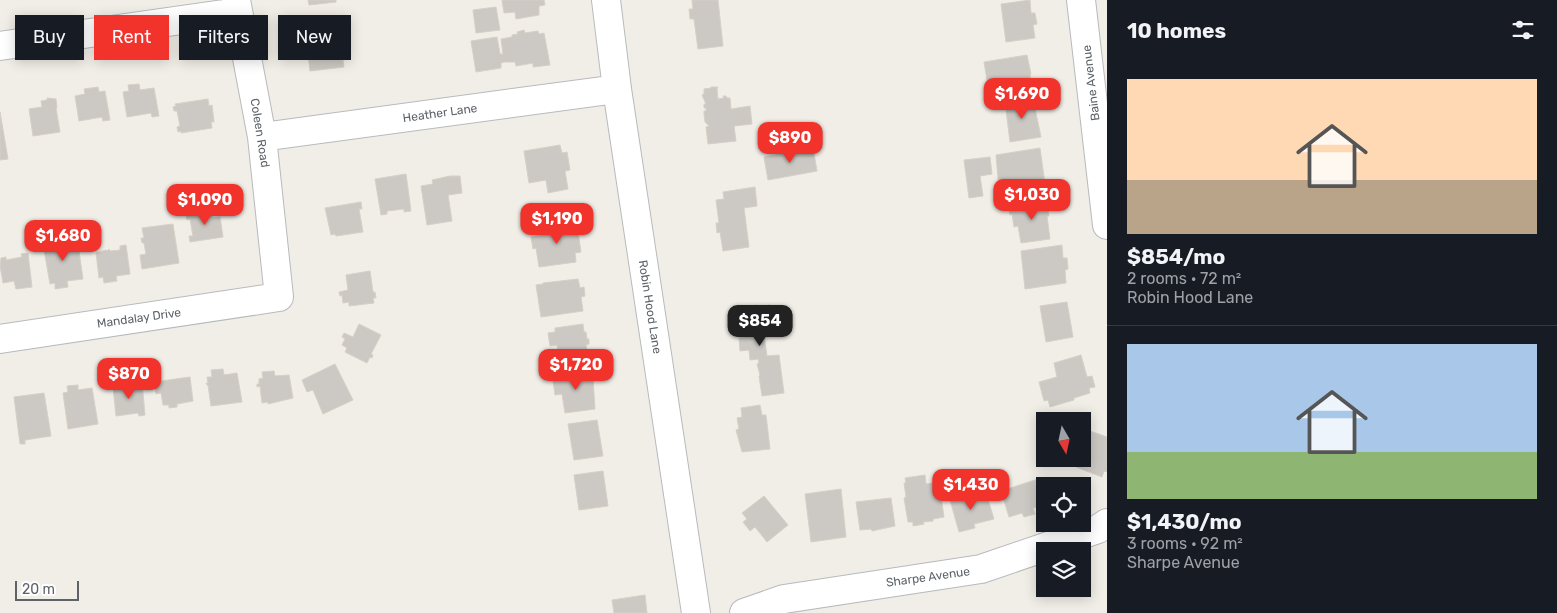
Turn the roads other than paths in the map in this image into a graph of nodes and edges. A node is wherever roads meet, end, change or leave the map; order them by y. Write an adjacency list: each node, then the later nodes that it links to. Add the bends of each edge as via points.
1 (606, 0): 5 (street, Robin Hood Lane)
2 (1081, 0): 7 (street, Baine Avenue)
3 (237, 6): 4 (street); 6 (street, Coleen Road)
4 (0, 46)
5 (617, 89): 6 (street, Heather Lane); 11 (street, Robin Hood Lane)
6 (262, 137): 8 (street, Coleen Road)
7 (1107, 225)
8 (279, 297): 9 (street, Mandalay Drive)
9 (0, 339)
10 (1107, 523): 12 (street, Sharpe Avenue, via 1098,529 981,569 784,599)
11 (696, 613)
12 (744, 613)

